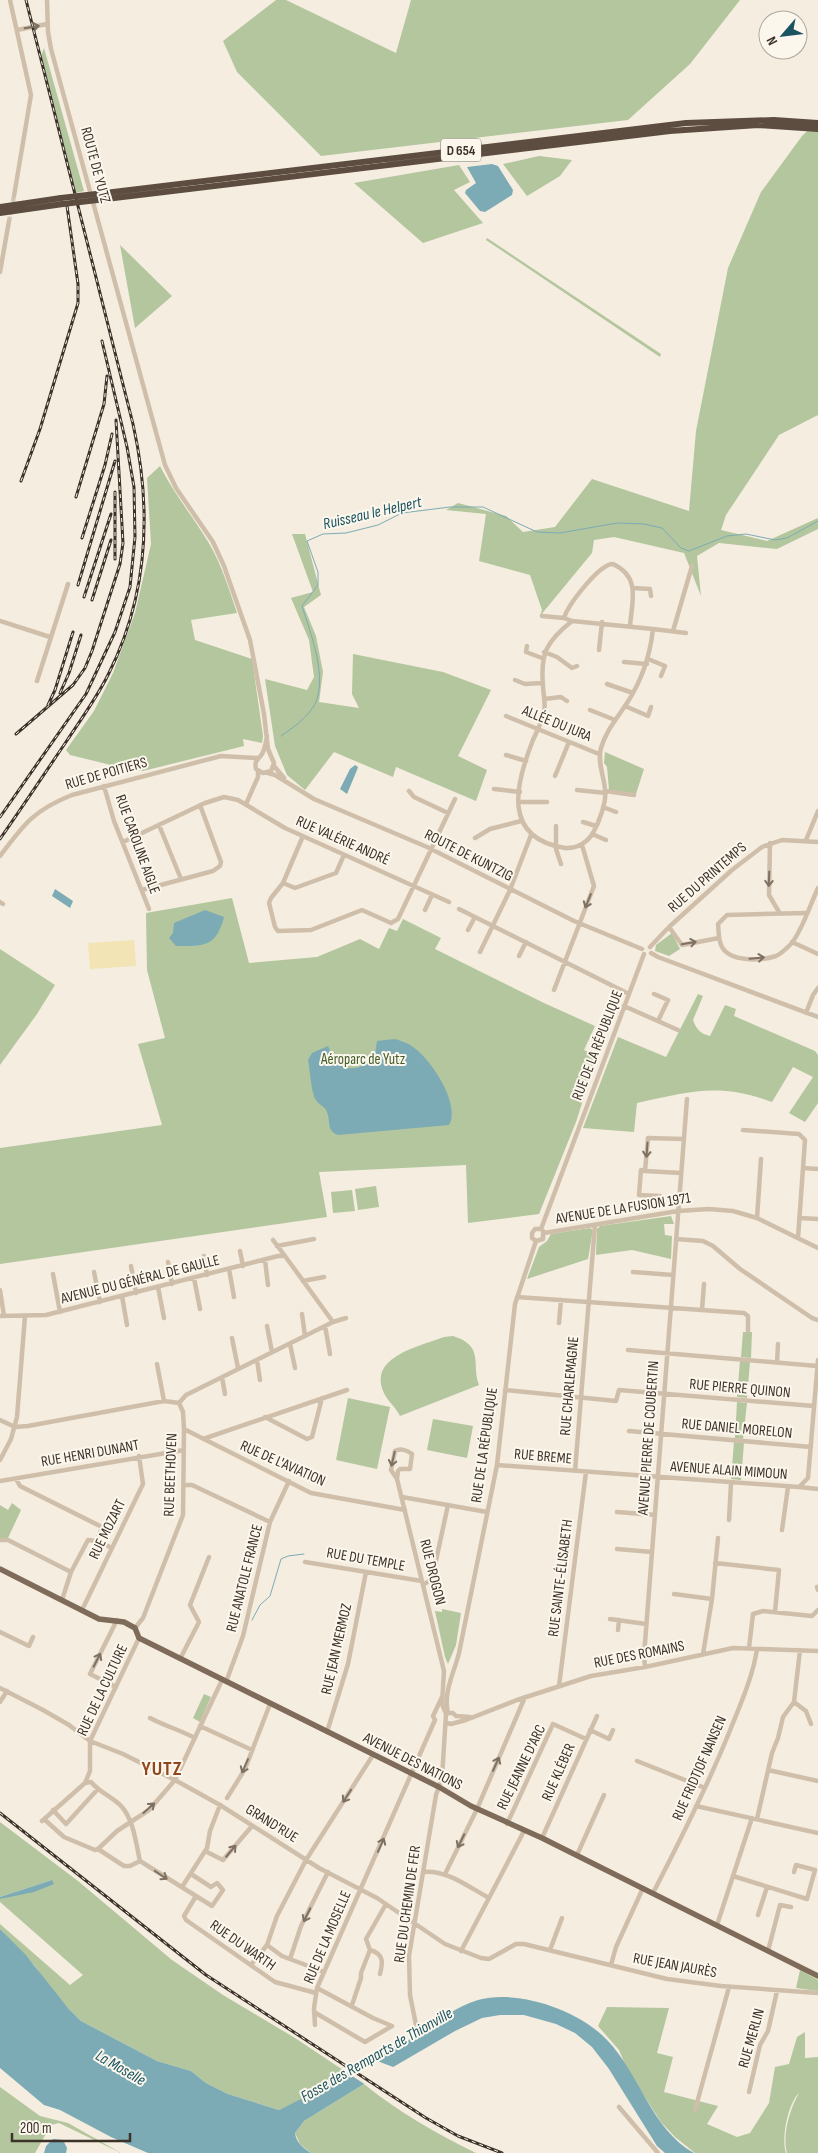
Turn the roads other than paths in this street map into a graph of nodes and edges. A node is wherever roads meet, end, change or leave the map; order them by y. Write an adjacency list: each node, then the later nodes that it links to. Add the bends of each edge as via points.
1 (10, 0): 4 (street)
2 (47, 0): 3 (street, ROUTE DE YUTZ)
3 (47, 24): 4 (street, one-way to 3); 51 (street, ROUTE DE YUTZ, via 167,471 219,553 248,632)
4 (17, 30): 7 (street, via 31,100)
5 (818, 123): 8 (highway, D 654, via 774,120 686,123)
6 (818, 129): 8 (highway, D 654, via 758,125 670,131)
7 (14, 196)
8 (106, 196): 9 (highway, D 654, bridge)
9 (62, 201): 10 (highway, D 654); 11 (highway, D 654)
10 (0, 207)
11 (0, 212)
12 (9, 221): 14 (street)
13 (0, 250): 14 (street)
14 (3, 256): 15 (street)
15 (0, 272)
16 (692, 566): 27 (street)
17 (68, 584): 29 (street)
18 (633, 588): 19 (street, via 650,589); 21 (street, via 624,571 613,564 603,566 567,609); 25 (street)
19 (651, 596)
20 (542, 616): 21 (street)
21 (564, 618): 23 (street)
22 (0, 621): 29 (street)
23 (572, 621): 24 (street); 32 (street, via 553,638)
24 (602, 622): 25 (street); 31 (street)
25 (630, 626): 26 (street)
26 (653, 629): 27 (street); 33 (street)
27 (673, 632): 28 (street)
28 (686, 633)
29 (50, 637): 39 (street)
30 (527, 646): 32 (street, via 526,652)
31 (599, 650)
32 (543, 655): 36 (street, via 557,657 572,668); 40 (street)
33 (648, 659): 35 (street); 37 (street, via 665,666)
34 (624, 662): 35 (street)
35 (646, 664): 42 (street)
36 (578, 666)
37 (661, 676)
38 (515, 680): 40 (street, via 525,684)
39 (37, 681)
40 (542, 683): 43 (street)
41 (607, 684): 42 (street)
42 (633, 693): 45 (street)
43 (544, 699): 44 (street); 50 (street)
44 (567, 701)
45 (625, 706): 46 (street, via 648,716); 49 (street)
46 (651, 707)
47 (590, 710): 49 (street)
48 (506, 716): 50 (street, ALLÉE DU JURA)
49 (615, 720): 53 (street)
50 (538, 730): 52 (street, ALLÉE DU JURA); 58 (street)
51 (267, 736): 54 (street, ROUTE DE YUTZ); 56 (street)
52 (569, 742): 53 (street, ALLÉE DU JURA); 62 (street)
53 (599, 754): 69 (street)
54 (269, 755): 56 (street); 60 (street)
55 (506, 755): 58 (street)
56 (259, 756): 57 (street, RUE DE POITIERS); 59 (street)
57 (241, 757): 59 (street); 64 (street, RUE DE POITIERS, via 221,756)
58 (526, 761): 68 (street)
59 (255, 766): 61 (street)
60 (274, 766): 61 (street); 63 (street, ROUTE DE KUNTZIG)
61 (263, 772): 63 (street, ROUTE DE KUNTZIG); 74 (street)
62 (555, 776)
63 (286, 781): 96 (street, ROUTE DE KUNTZIG, via 314,799)
64 (104, 786): 91 (street, RUE CAROLINE AIGLE); 98 (street, RUE DE POITIERS, via 72,795 37,812 23,824)
65 (494, 789): 68 (street)
66 (577, 790): 69 (street)
67 (409, 791): 78 (street, via 414,797)
68 (520, 792): 72 (street)
69 (606, 792): 70 (street); 76 (street)
70 (634, 795)
71 (455, 799): 78 (street)
72 (519, 802): 73 (street); 80 (street)
73 (548, 802)
74 (246, 804): 75 (street, RUE VALÉRIE ANDRÉ, via 224,797); 87 (street, RUE VALÉRIE ANDRÉ)
75 (200, 805): 82 (street, RUE VALÉRIE ANDRÉ); 100 (street, via 220,866 213,871)
76 (602, 807): 79 (street); 84 (street)
77 (818, 811): 90 (street)
78 (448, 812): 96 (street)
79 (616, 812)
80 (521, 821): 85 (street); 88 (street, via 490,829)
81 (583, 822): 84 (street)
82 (159, 826): 91 (street, RUE VALÉRIE ANDRÉ); 100 (street)
83 (556, 826): 95 (street)
84 (596, 826): 86 (street)
85 (531, 834): 95 (street); 105 (street)
86 (592, 834): 89 (street); 94 (street)
87 (304, 836): 97 (street, RUE VALÉRIE ANDRÉ); 101 (street)
88 (474, 838)
89 (606, 840)
90 (806, 840): 92 (street, RUE DU PRINTEMPS); 93 (street, RUE DU PRINTEMPS, via 782,840)
91 (123, 842): 104 (street, RUE CAROLINE AIGLE)
92 (818, 842)
93 (770, 844): 111 (street, one-way to 111, via 769,895); 116 (street, RUE DU PRINTEMPS, via 745,859)
94 (582, 845): 95 (street, via 571,848); 114 (street, one-way to 114, via 594,886)
95 (556, 846): 99 (street)
96 (431, 849): 102 (street); 105 (street, ROUTE DE KUNTZIG)
97 (344, 855): 101 (street, via 336,873 295,888); 102 (street, RUE VALÉRIE ANDRÉ)
98 (0, 856)
99 (561, 864)
100 (181, 879): 104 (street)
101 (283, 883): 102 (street, via 269,903 274,927 281,932 311,930 362,910 394,922)
102 (414, 886): 106 (street, RUE VALÉRIE ANDRÉ)
103 (818, 888): 112 (street)
104 (142, 890): 108 (street, RUE CAROLINE AIGLE)
105 (510, 890): 114 (street, ROUTE DE KUNTZIG); 115 (street)
106 (432, 895): 107 (street, RUE VALÉRIE ANDRÉ); 110 (street)
107 (450, 902)
108 (149, 909)
109 (459, 909): 113 (street)
110 (425, 910)
111 (779, 912): 112 (street); 118 (street, via 727,915 719,922)
112 (806, 913): 120 (street)
113 (475, 917): 115 (street); 117 (street)
114 (580, 923): 123 (street, ROUTE DE KUNTZIG); 126 (street)
115 (493, 926): 119 (street); 122 (street)
116 (669, 927): 118 (street, one-way to 118, via 682,945); 121 (street, RUE DU PRINTEMPS)
117 (468, 930)
118 (719, 938): 120 (street, one-way to 120, via 726,952 743,959 774,956)
119 (526, 942): 125 (street); 126 (street)
120 (792, 942): 124 (street)
121 (651, 950): 123 (street); 123 (street, via 645,946); 132 (street, via 658,957)
122 (480, 952)
123 (643, 952): 129 (street, RUE DE LA RÉPUBLIQUE)
124 (818, 954)
125 (519, 956)
126 (564, 961): 128 (street); 129 (street)
127 (818, 988): 132 (street)
128 (554, 990)
129 (629, 994): 131 (street, RUE DE LA RÉPUBLIQUE)
130 (654, 994): 134 (street, via 668,1000)
131 (624, 1006): 134 (street); 150 (street, RUE DE LA RÉPUBLIQUE)
132 (806, 1013): 133 (street)
133 (818, 1017)
134 (658, 1021): 135 (street)
135 (678, 1030)
136 (687, 1099): 138 (street, AVENUE PIERRE DE COUBERTIN)
137 (743, 1130): 140 (street, via 800,1134 805,1140)
138 (684, 1139): 142 (street, one-way to 142, via 648,1138); 143 (street, AVENUE PIERRE DE COUBERTIN)
139 (761, 1159): 146 (street)
140 (803, 1168): 141 (street); 147 (street)
141 (818, 1169)
142 (645, 1170): 143 (street); 144 (street, via 641,1170 640,1195)
143 (681, 1173): 145 (street, AVENUE PIERRE DE COUBERTIN)
144 (660, 1196)
145 (678, 1211): 146 (street, AVENUE DE LA FUSION 1971, via 722,1210); 149 (street, AVENUE DE LA FUSION 1971); 153 (street, AVENUE PIERRE DE COUBERTIN)
146 (757, 1218): 151 (street, AVENUE DE LA FUSION 1971)
147 (799, 1218): 148 (street); 151 (street)
148 (818, 1219)
149 (595, 1225): 150 (street, AVENUE DE LA FUSION 1971); 185 (street, RUE CHARLEMAGNE)
150 (542, 1231): 155 (street, via 543,1239); 155 (street, via 535,1229 532,1233)
151 (798, 1238): 157 (street, AVENUE DE LA FUSION 1971)
152 (314, 1239): 156 (street)
153 (676, 1239): 170 (street, AVENUE PIERRE DE COUBERTIN); 195 (street, via 703,1241 713,1246 740,1269)
154 (273, 1240): 156 (street)
155 (536, 1241): 182 (street, RUE DE LA RÉPUBLIQUE)
156 (277, 1246): 160 (street)
157 (818, 1248)
158 (240, 1251): 164 (street)
159 (204, 1256): 169 (street)
160 (284, 1256): 161 (street, AVENUE DU GÉNÉRAL DE GAULLE); 173 (street)
161 (265, 1260): 164 (street, AVENUE DU GÉNÉRAL DE GAULLE); 176 (street)
162 (168, 1262): 174 (street)
163 (130, 1266): 179 (street)
164 (243, 1266): 165 (street, AVENUE DU GÉNÉRAL DE GAULLE)
165 (229, 1269): 169 (street, AVENUE DU GÉNÉRAL DE GAULLE); 181 (street)
166 (94, 1272): 184 (street)
167 (633, 1272): 170 (street)
168 (53, 1274): 189 (street)
169 (207, 1275): 172 (street, AVENUE DU GÉNÉRAL DE GAULLE)
170 (673, 1275): 186 (street, AVENUE PIERRE DE COUBERTIN)
171 (324, 1277): 173 (street)
172 (194, 1278): 174 (street, AVENUE DU GÉNÉRAL DE GAULLE); 187 (street)
173 (303, 1281): 196 (street)
174 (172, 1284): 177 (street, AVENUE DU GÉNÉRAL DE GAULLE)
175 (704, 1284): 188 (street)
176 (268, 1285)
177 (158, 1287): 179 (street, AVENUE DU GÉNÉRAL DE GAULLE); 193 (street)
178 (0, 1290): 191 (street)
179 (136, 1293): 180 (street, AVENUE DU GÉNÉRAL DE GAULLE)
180 (122, 1296): 184 (street, AVENUE DU GÉNÉRAL DE GAULLE); 198 (street)
181 (234, 1297)
182 (517, 1297): 183 (street); 220 (street, RUE DE LA RÉPUBLIQUE)
183 (561, 1300): 185 (street); 197 (street)
184 (100, 1302): 189 (street, AVENUE DU GÉNÉRAL DE GAULLE)
185 (589, 1302): 186 (street); 223 (street, RUE CHARLEMAGNE)
186 (671, 1308): 188 (street); 208 (street, AVENUE PIERRE DE COUBERTIN)
187 (200, 1309)
188 (702, 1310): 201 (street, via 747,1314)
189 (60, 1312): 192 (street, AVENUE DU GÉNÉRAL DE GAULLE)
190 (302, 1314): 202 (street)
191 (2, 1316): 192 (street, AVENUE DU GÉNÉRAL DE GAULLE)
192 (24, 1316): 231 (street)
193 (164, 1318)
194 (346, 1318): 196 (street)
195 (818, 1320)
196 (333, 1322): 200 (street)
197 (559, 1323)
198 (128, 1325)
199 (267, 1326): 207 (street)
200 (324, 1326): 202 (street); 209 (street)
201 (748, 1331)
202 (305, 1336): 204 (street)
203 (232, 1338): 215 (street)
204 (290, 1344): 207 (street); 216 (street)
205 (778, 1344): 212 (street)
206 (628, 1350): 208 (street)
207 (272, 1352): 210 (street)
208 (667, 1353): 212 (street); 222 (street, AVENUE PIERRE DE COUBERTIN)
209 (330, 1354)
210 (257, 1360): 215 (street); 218 (street)
211 (818, 1360): 214 (street, AVENUE ALAIN MIMOUN)
212 (777, 1363): 214 (street)
213 (157, 1364): 225 (street)
214 (818, 1366): 227 (street, AVENUE ALAIN MIMOUN)
215 (238, 1368): 217 (street)
216 (295, 1368)
217 (222, 1377): 221 (street); 226 (street, via 186,1395)
218 (260, 1380)
219 (347, 1390): 224 (street)
220 (505, 1390): 223 (street); 240 (street, RUE DE LA RÉPUBLIQUE)
221 (225, 1394)
222 (664, 1394): 223 (street, RUE PIERRE QUINON, via 619,1390 616,1400); 227 (street, RUE PIERRE QUINON); 234 (street, AVENUE PIERRE DE COUBERTIN)
223 (581, 1397): 241 (street, RUE CHARLEMAGNE)
224 (322, 1398): 228 (street); 228 (street, via 312,1437 307,1439)
225 (164, 1401): 226 (street); 231 (street)
226 (179, 1403): 232 (street, RUE BEETHOVEN)
227 (814, 1406): 230 (street, AVENUE ALAIN MIMOUN)
228 (265, 1417): 235 (street)
229 (0, 1420): 231 (street)
230 (815, 1424): 236 (street, AVENUE ALAIN MIMOUN)
231 (15, 1427): 239 (street)
232 (184, 1429): 235 (street, RUE DE L'AVIATION); 237 (street, RUE BEETHOVEN)
233 (629, 1431): 234 (street, RUE DANIEL MORELON)
234 (661, 1434): 236 (street, RUE DANIEL MORELON); 243 (street, AVENUE PIERRE DE COUBERTIN)
235 (204, 1439): 247 (street, RUE DE L'AVIATION)
236 (811, 1447): 251 (street, AVENUE ALAIN MIMOUN, via 808,1478)
237 (184, 1450): 238 (street, RUE HENRI DUNANT); 249 (street, RUE BEETHOVEN)
238 (139, 1456): 244 (street, RUE HENRI DUNANT); 265 (street, RUE MOZART, via 143,1484)
239 (0, 1460)
240 (497, 1465): 241 (street, RUE BREME); 256 (street, RUE DE LA RÉPUBLIQUE)
241 (575, 1471): 242 (street, RUE BREME)
242 (586, 1472): 243 (street, AVENUE ALAIN MIMOUN); 299 (street, RUE SAINTE-ÉLISABETH)
243 (658, 1477): 248 (street, AVENUE ALAIN MIMOUN); 258 (street, AVENUE PIERRE DE COUBERTIN)
244 (16, 1479): 246 (street, RUE HENRI DUNANT); 264 (street, via 20,1486 102,1527)
245 (397, 1479): 245 (street, RUE DROGON, one-way to 245, via 400,1468 410,1469 412,1454 408,1451 395,1451 391,1470); 253 (street, RUE DROGON)
246 (0, 1481)
247 (289, 1482): 255 (street, RUE DE L'AVIATION, via 312,1493); 260 (street, RUE ANATOLE FRANCE)
248 (732, 1483): 250 (street, AVENUE ALAIN MIMOUN); 259 (street)
249 (184, 1485): 260 (street, via 192,1485); 285 (street, RUE BEETHOVEN, via 184,1515 143,1618)
250 (788, 1487): 251 (street, AVENUE ALAIN MIMOUN); 261 (street)
251 (800, 1487): 252 (street)
252 (818, 1489)
253 (402, 1497): 254 (street); 255 (street, RUE DROGON)
254 (448, 1505): 256 (street); 274 (street, via 432,1579)
255 (405, 1510): 274 (street, RUE DROGON)
256 (487, 1512): 297 (street, RUE DE LA RÉPUBLIQUE, via 459,1653)
257 (617, 1512): 258 (street)
258 (655, 1515): 267 (street, AVENUE PIERRE DE COUBERTIN)
259 (729, 1520)
260 (270, 1522): 298 (street, RUE ANATOLE FRANCE, via 243,1636)
261 (782, 1530)
262 (718, 1538): 270 (street)
263 (0, 1540): 272 (street, via 8,1540)
264 (97, 1541): 265 (street); 272 (street, via 85,1542)
265 (112, 1548): 278 (street, RUE MOZART)
266 (617, 1549): 267 (street)
267 (652, 1552): 284 (street, AVENUE PIERRE DE COUBERTIN)
268 (209, 1557): 295 (street, via 190,1605 199,1622)
269 (305, 1562): 273 (street, RUE DU TEMPLE)
270 (715, 1563): 276 (street); 280 (street, via 780,1570)
271 (0, 1569): 277 (main road)
272 (71, 1572): 277 (street)
273 (366, 1572): 274 (street, RUE DU TEMPLE); 319 (street, RUE JEAN MERMOZ, via 348,1664)
274 (423, 1583): 297 (street, RUE DROGON)
275 (674, 1594): 276 (street)
276 (712, 1599): 294 (street)
277 (62, 1600): 278 (main road)
278 (82, 1610): 282 (main road, via 99,1619)
279 (818, 1610): 280 (street, via 812,1616)
280 (775, 1612): 290 (street, via 754,1614)
281 (610, 1619): 283 (street)
282 (117, 1620): 285 (main road); 300 (street, one-way to 282, via 90,1674)
283 (619, 1620): 284 (street); 286 (street)
284 (646, 1624): 296 (street, AVENUE PIERRE DE COUBERTIN)
285 (134, 1628): 289 (main road)
286 (618, 1630)
287 (0, 1632): 288 (street, via 29,1646)
288 (33, 1637)
289 (139, 1638): 295 (main road, AVENUE DES NATIONS); 300 (street, RUE DE LA CULTURE)
290 (749, 1648): 291 (street, RUE DES ROMAINS); 294 (street, RUE DES ROMAINS)
291 (757, 1649): 292 (street, RUE DES ROMAINS); 332 (street, RUE FRIDTJOF NANSEN, via 742,1700)
292 (800, 1650): 293 (street, RUE DES ROMAINS); 306 (street)
293 (818, 1651)
294 (703, 1654): 296 (street, RUE DES ROMAINS)
295 (180, 1659): 298 (main road, AVENUE DES NATIONS)
296 (645, 1667): 299 (street, RUE DES ROMAINS, via 591,1676)
297 (448, 1671): 303 (street, RUE DE LA RÉPUBLIQUE); 310 (street, RUE DE LA RÉPUBLIQUE)
298 (224, 1681): 307 (main road, AVENUE DES NATIONS); 316 (street, RUE ANATOLE FRANCE)
299 (559, 1686): 304 (street, RUE DES ROMAINS)
300 (116, 1687): 322 (street, RUE DE LA CULTURE)
301 (0, 1688): 302 (street, GRAND'RUE)
302 (7, 1691): 305 (street); 322 (street, GRAND'RUE, via 69,1725)
303 (442, 1697): 310 (street, RUE DE LA RÉPUBLIQUE); 313 (street, RUE DE LA RÉPUBLIQUE, via 433,1716)
304 (525, 1697): 311 (street, RUE DES ROMAINS); 338 (street, one-way to 304)
305 (0, 1702)
306 (794, 1702): 315 (street, via 806,1711); 326 (street, via 783,1717)
307 (270, 1704): 319 (main road, AVENUE DES NATIONS); 323 (street)
308 (456, 1716): 310 (street, RUE DES ROMAINS, via 453,1713); 311 (street, RUE DES ROMAINS); 314 (street)
309 (596, 1716): 317 (street, RUE KLÉBER)
310 (446, 1717): 313 (street); 314 (street, RUE DES ROMAINS); 331 (street)
311 (471, 1717): 314 (street, RUE DES ROMAINS)
312 (150, 1718): 320 (street)
313 (435, 1720): 327 (street, RUE DE LA RÉPUBLIQUE)
314 (454, 1723)
315 (811, 1724)
316 (200, 1726): 320 (street, RUE ANATOLE FRANCE); 323 (street)
317 (590, 1730): 318 (street, via 609,1739); 321 (street, RUE KLÉBER)
318 (613, 1730)
319 (327, 1732): 324 (main road, AVENUE DES NATIONS)
320 (195, 1738): 328 (street, RUE ANATOLE FRANCE)
321 (586, 1739): 342 (street, RUE JEANNE D'ARC, via 553,1724); 346 (street, RUE KLÉBER)
322 (90, 1741): 328 (street, GRAND'RUE); 330 (street, RUE DE LA CULTURE, via 90,1771)
323 (252, 1750): 335 (street, one-way to 335, via 245,1769)
324 (373, 1755): 327 (main road, AVENUE DES NATIONS); 350 (street, one-way to 350)
325 (637, 1761): 332 (street)
326 (768, 1770): 329 (street); 340 (street)
327 (412, 1775): 331 (main road, AVENUE DES NATIONS); 361 (street, RUE DE LA MOSELLE, one-way to 327)
328 (175, 1780): 336 (street, GRAND'RUE); 341 (street, RUE ANATOLE FRANCE, one-way to 328, via 149,1810)
329 (818, 1781)
330 (85, 1783): 333 (street, via 91,1782); 339 (street)
331 (439, 1787): 338 (main road, AVENUE DES NATIONS); 353 (street, RUE DU CHEMIN DE FER)
332 (705, 1788): 337 (street, RUE FRIDTJOF NANSEN)
333 (97, 1790): 339 (street, via 66,1824); 341 (street, via 123,1808)
334 (604, 1795): 349 (street)
335 (227, 1798)
336 (222, 1805): 343 (street, GRAND'RUE); 348 (street)
337 (696, 1806): 340 (street); 362 (street, RUE FRIDTJOF NANSEN)
338 (477, 1809): 342 (main road, AVENUE DES NATIONS); 356 (street, one-way to 356)
339 (53, 1810): 347 (street, via 44,1820 64,1838)
340 (755, 1819): 345 (street); 357 (street)
341 (130, 1822): 347 (street, RUE ANATOLE FRANCE); 351 (street)
342 (507, 1824): 344 (main road, AVENUE DES NATIONS)
343 (252, 1826): 348 (street, one-way to 343, via 223,1860); 350 (street, GRAND'RUE)
344 (524, 1831): 346 (main road, AVENUE DES NATIONS); 364 (street)
345 (818, 1833)
346 (542, 1838): 349 (main road, AVENUE DES NATIONS)
347 (96, 1850): 351 (street, via 124,1866)
348 (205, 1852): 355 (street)
349 (577, 1855): 360 (main road, AVENUE DES NATIONS)
350 (306, 1860): 352 (street, GRAND'RUE); 371 (street, via 277,1916)
351 (140, 1861): 358 (street, one-way to 358)
352 (328, 1872): 361 (street, GRAND'RUE); 377 (street, one-way to 377, via 301,1926)
353 (423, 1872): 356 (street); 369 (street, RUE DU CHEMIN DE FER)
354 (794, 1872): 359 (street, via 796,1865 815,1870 807,1899)
355 (191, 1874): 358 (street); 363 (street, via 212,1887 217,1883 223,1890 212,1906)
356 (445, 1874): 364 (street)
357 (733, 1876): 359 (street); 370 (street)
358 (182, 1887): 363 (street)
359 (767, 1887): 367 (street)
360 (643, 1888): 362 (main road, AVENUE DES NATIONS); 379 (street)
361 (362, 1889): 365 (street, GRAND'RUE); 380 (street, RUE DE LA MOSELLE)
362 (653, 1894): 370 (main road, AVENUE DES NATIONS)
363 (196, 1896): 378 (street, RUE DU WARTH, via 184,1916 186,1920)
364 (489, 1898): 375 (street)
365 (386, 1904): 369 (street, GRAND'RUE); 373 (street, via 366,1939)
366 (791, 1908): 376 (street, via 780,1905)
367 (758, 1916)
368 (562, 1918): 374 (street)
369 (415, 1924): 375 (street, GRAND'RUE, via 439,1941); 389 (street, RUE DU CHEMIN DE FER, via 410,1956 410,1995)
370 (717, 1925): 376 (main road, AVENUE DES NATIONS)
371 (267, 1945): 377 (street); 378 (street)
372 (530, 1945): 374 (street, RUE JEAN JAURÈS); 375 (street, GRAND'RUE, via 516,1944 489,1960)
373 (370, 1950): 381 (street, via 381,1957); 387 (street)
374 (550, 1950): 379 (street, RUE JEAN JAURÈS)
375 (462, 1951)
376 (768, 1951): 382 (main road, AVENUE DES NATIONS)
377 (290, 1959): 380 (street)
378 (251, 1965): 384 (street, RUE DU WARTH, via 275,1982)
379 (611, 1965): 383 (street, RUE JEAN JAURÈS, via 667,1979)
380 (324, 1972): 384 (street, RUE DE LA MOSELLE)
381 (380, 1974)
382 (818, 1976)
383 (728, 1987): 385 (street, RUE JEAN JAURÈS); 393 (street)
384 (316, 1990): 387 (street, RUE DU WARTH); 388 (street, RUE DE LA MOSELLE)
385 (777, 1991): 386 (street, RUE JEAN JAURÈS); 391 (street, RUE MERLIN)
386 (818, 1993)
387 (352, 2005): 388 (street, RUE DU WARTH, via 392,2026 365,2042)
388 (314, 2012): 390 (street, RUE DE LA MOSELLE)
389 (416, 2024)
390 (315, 2026)
391 (749, 2092)
392 (619, 2107): 394 (street)
393 (696, 2110)
394 (658, 2153)

